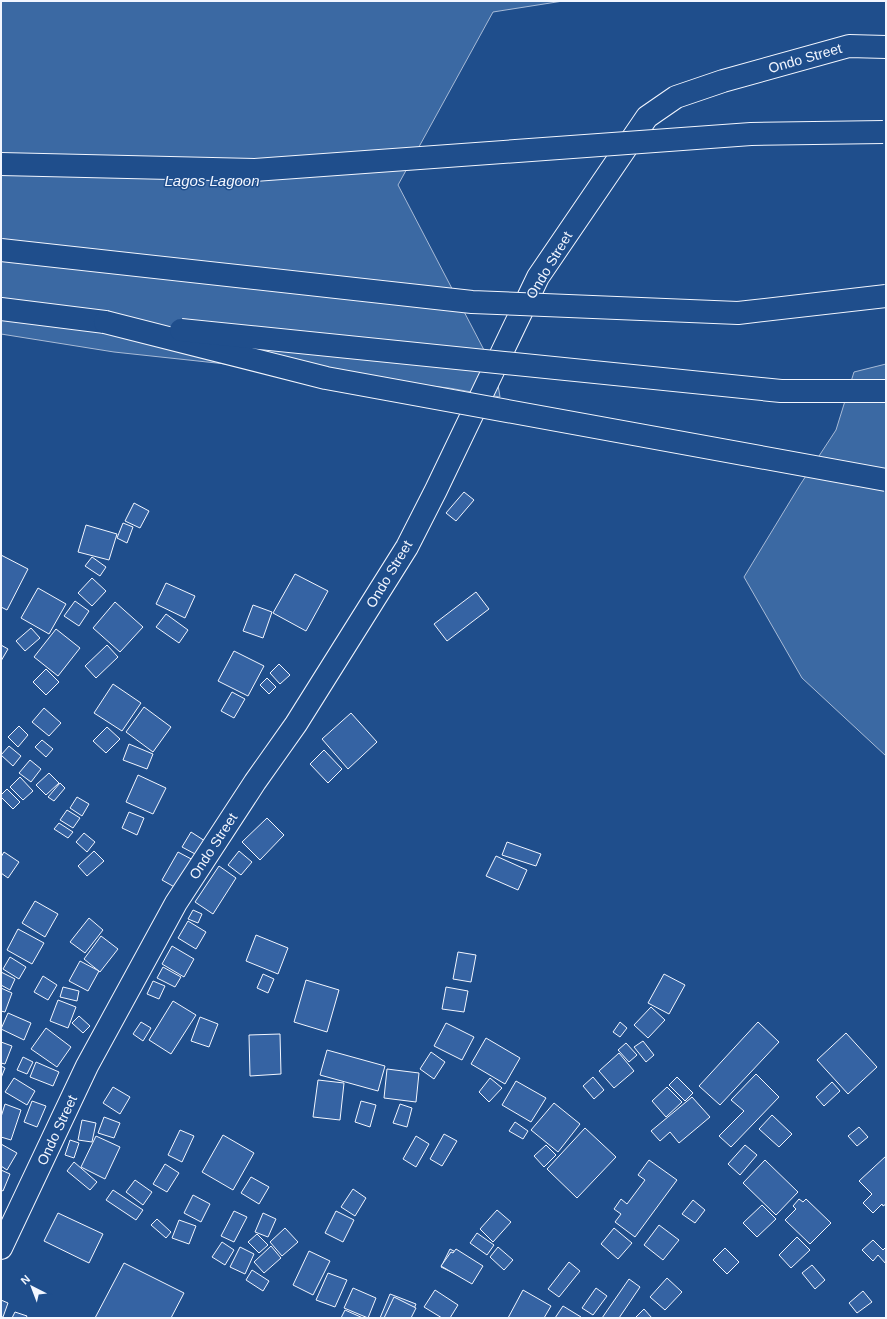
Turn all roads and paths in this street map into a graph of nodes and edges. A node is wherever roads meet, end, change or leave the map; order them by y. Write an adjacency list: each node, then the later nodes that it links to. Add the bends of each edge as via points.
1 (886, 47): 10 (main road, Ondo Street, via 849,46 723,81 676,97 647,117 538,277 406,547 296,724 176,903 87,1066)
2 (884, 132): 3 (main road, bridge, via 751,134 254,170)
3 (1, 164)
4 (1, 250): 5 (main road, bridge, via 472,302 738,313)
5 (886, 296)
6 (1, 309): 7 (main road)
7 (105, 322): 8 (main road, bridge, via 781,391); 9 (main road, bridge, via 326,378)
8 (886, 391)
9 (886, 480)
10 (1, 1248)

